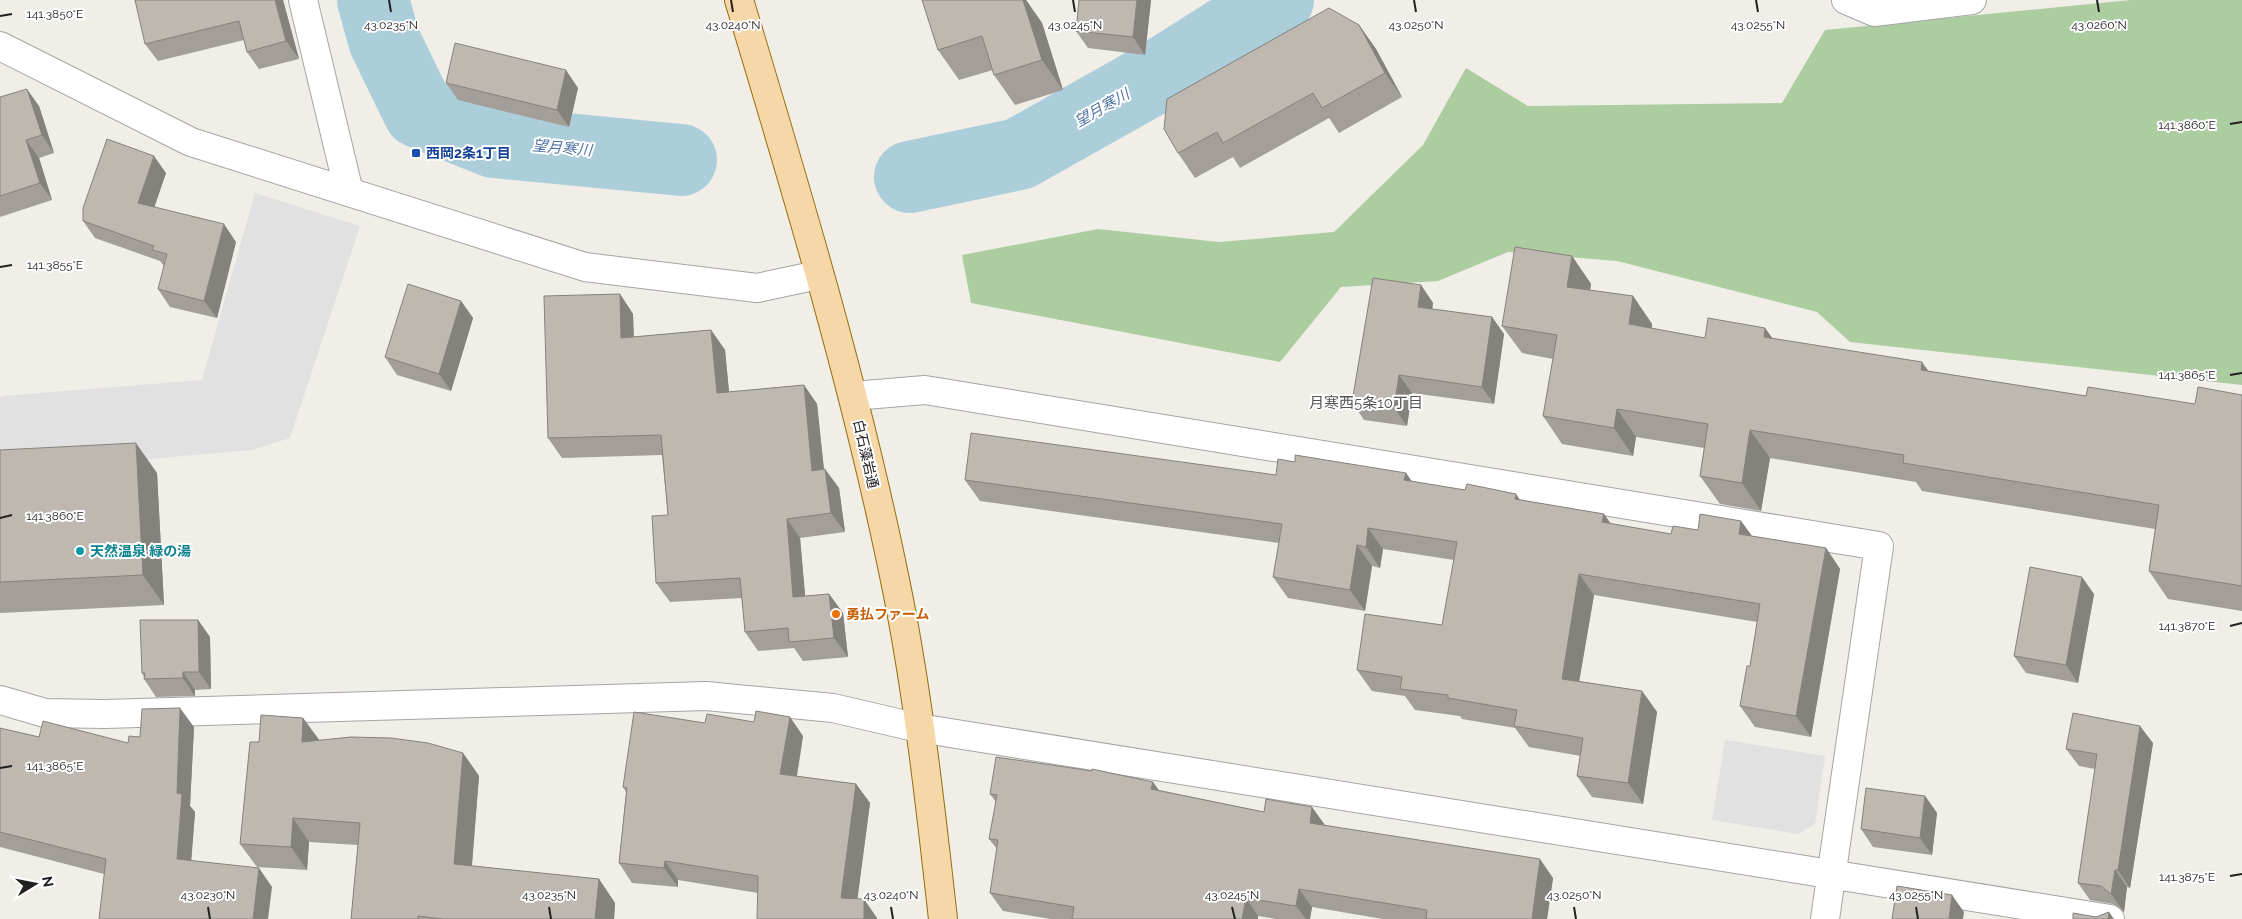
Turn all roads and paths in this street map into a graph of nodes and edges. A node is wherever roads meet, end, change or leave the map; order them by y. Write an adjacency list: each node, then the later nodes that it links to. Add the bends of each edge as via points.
1 (303, 0): 6 (street)
2 (738, 0): 7 (main road, 白石藻岩通, via 787,159)
3 (1846, 0): 4 (street, via 1874,12)
4 (1972, 0)
5 (0, 46): 6 (street, via 191,142)
6 (349, 192): 7 (street, via 585,267 757,288)
7 (818, 276): 8 (main road, 白石藻岩通)
8 (853, 396): 10 (main road, 白石藻岩通, via 898,596); 11 (street, via 926,390 1879,546)
9 (0, 700): 10 (street, via 45,713 105,714 706,696 833,708)
10 (919, 728): 11 (street); 12 (main road, 白石藻岩通)
11 (1831, 873): 13 (street); 14 (street)
12 (942, 919)
13 (1825, 919)
14 (2110, 919)

